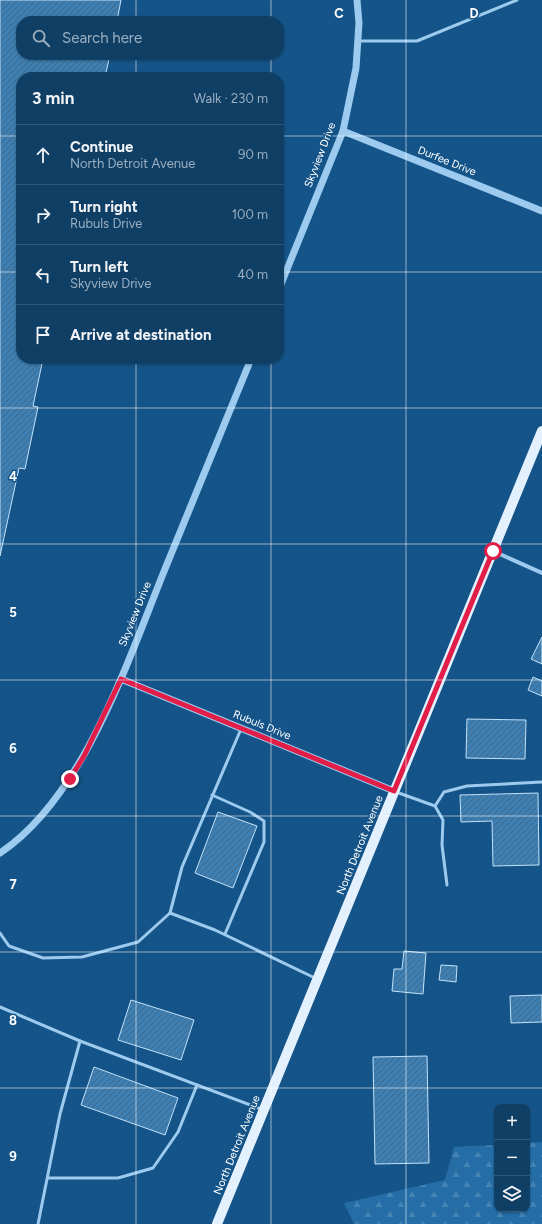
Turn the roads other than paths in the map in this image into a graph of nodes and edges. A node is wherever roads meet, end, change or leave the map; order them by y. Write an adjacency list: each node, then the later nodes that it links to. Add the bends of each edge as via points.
1 (357, 0): 3 (street, Skyview Drive)
2 (517, 0): 3 (lane, via 417,41)
3 (358, 41): 4 (street, Skyview Drive, via 356,68)
4 (343, 131): 5 (street, Durfee Drive); 6 (street, Skyview Drive)
5 (542, 211)
6 (284, 277)
7 (248, 364): 11 (street, Skyview Drive)
8 (542, 431): 9 (main road, North Detroit Avenue)
9 (493, 551): 10 (street); 14 (main road, North Detroit Avenue)
10 (542, 573)
11 (121, 679): 12 (street, Rubuls Drive); 17 (street, Skyview Drive, via 84,756 70,779 48,809)
12 (241, 728): 14 (street, Rubuls Drive); 15 (lane)
13 (542, 782): 16 (lane, via 467,786 444,792)
14 (394, 791): 16 (lane); 22 (main road, North Detroit Avenue)
15 (212, 795): 19 (lane, via 182,867); 21 (lane, via 264,821 264,842)
16 (435, 806): 18 (lane, via 443,820 442,846)
17 (0, 854)
18 (447, 885)
19 (170, 913): 20 (lane, via 138,942 82,957 43,958 9,946); 21 (lane)
20 (0, 933)
21 (225, 934): 22 (lane)
22 (318, 979): 26 (main road, North Detroit Avenue)
23 (0, 1008): 24 (lane)
24 (80, 1041): 25 (lane); 27 (lane, via 60,1114)
25 (197, 1085): 26 (lane); 27 (lane, via 178,1132 153,1168 118,1178)
26 (264, 1110): 29 (main road, North Detroit Avenue)
27 (48, 1178): 28 (lane)
28 (38, 1224)
29 (217, 1224)

